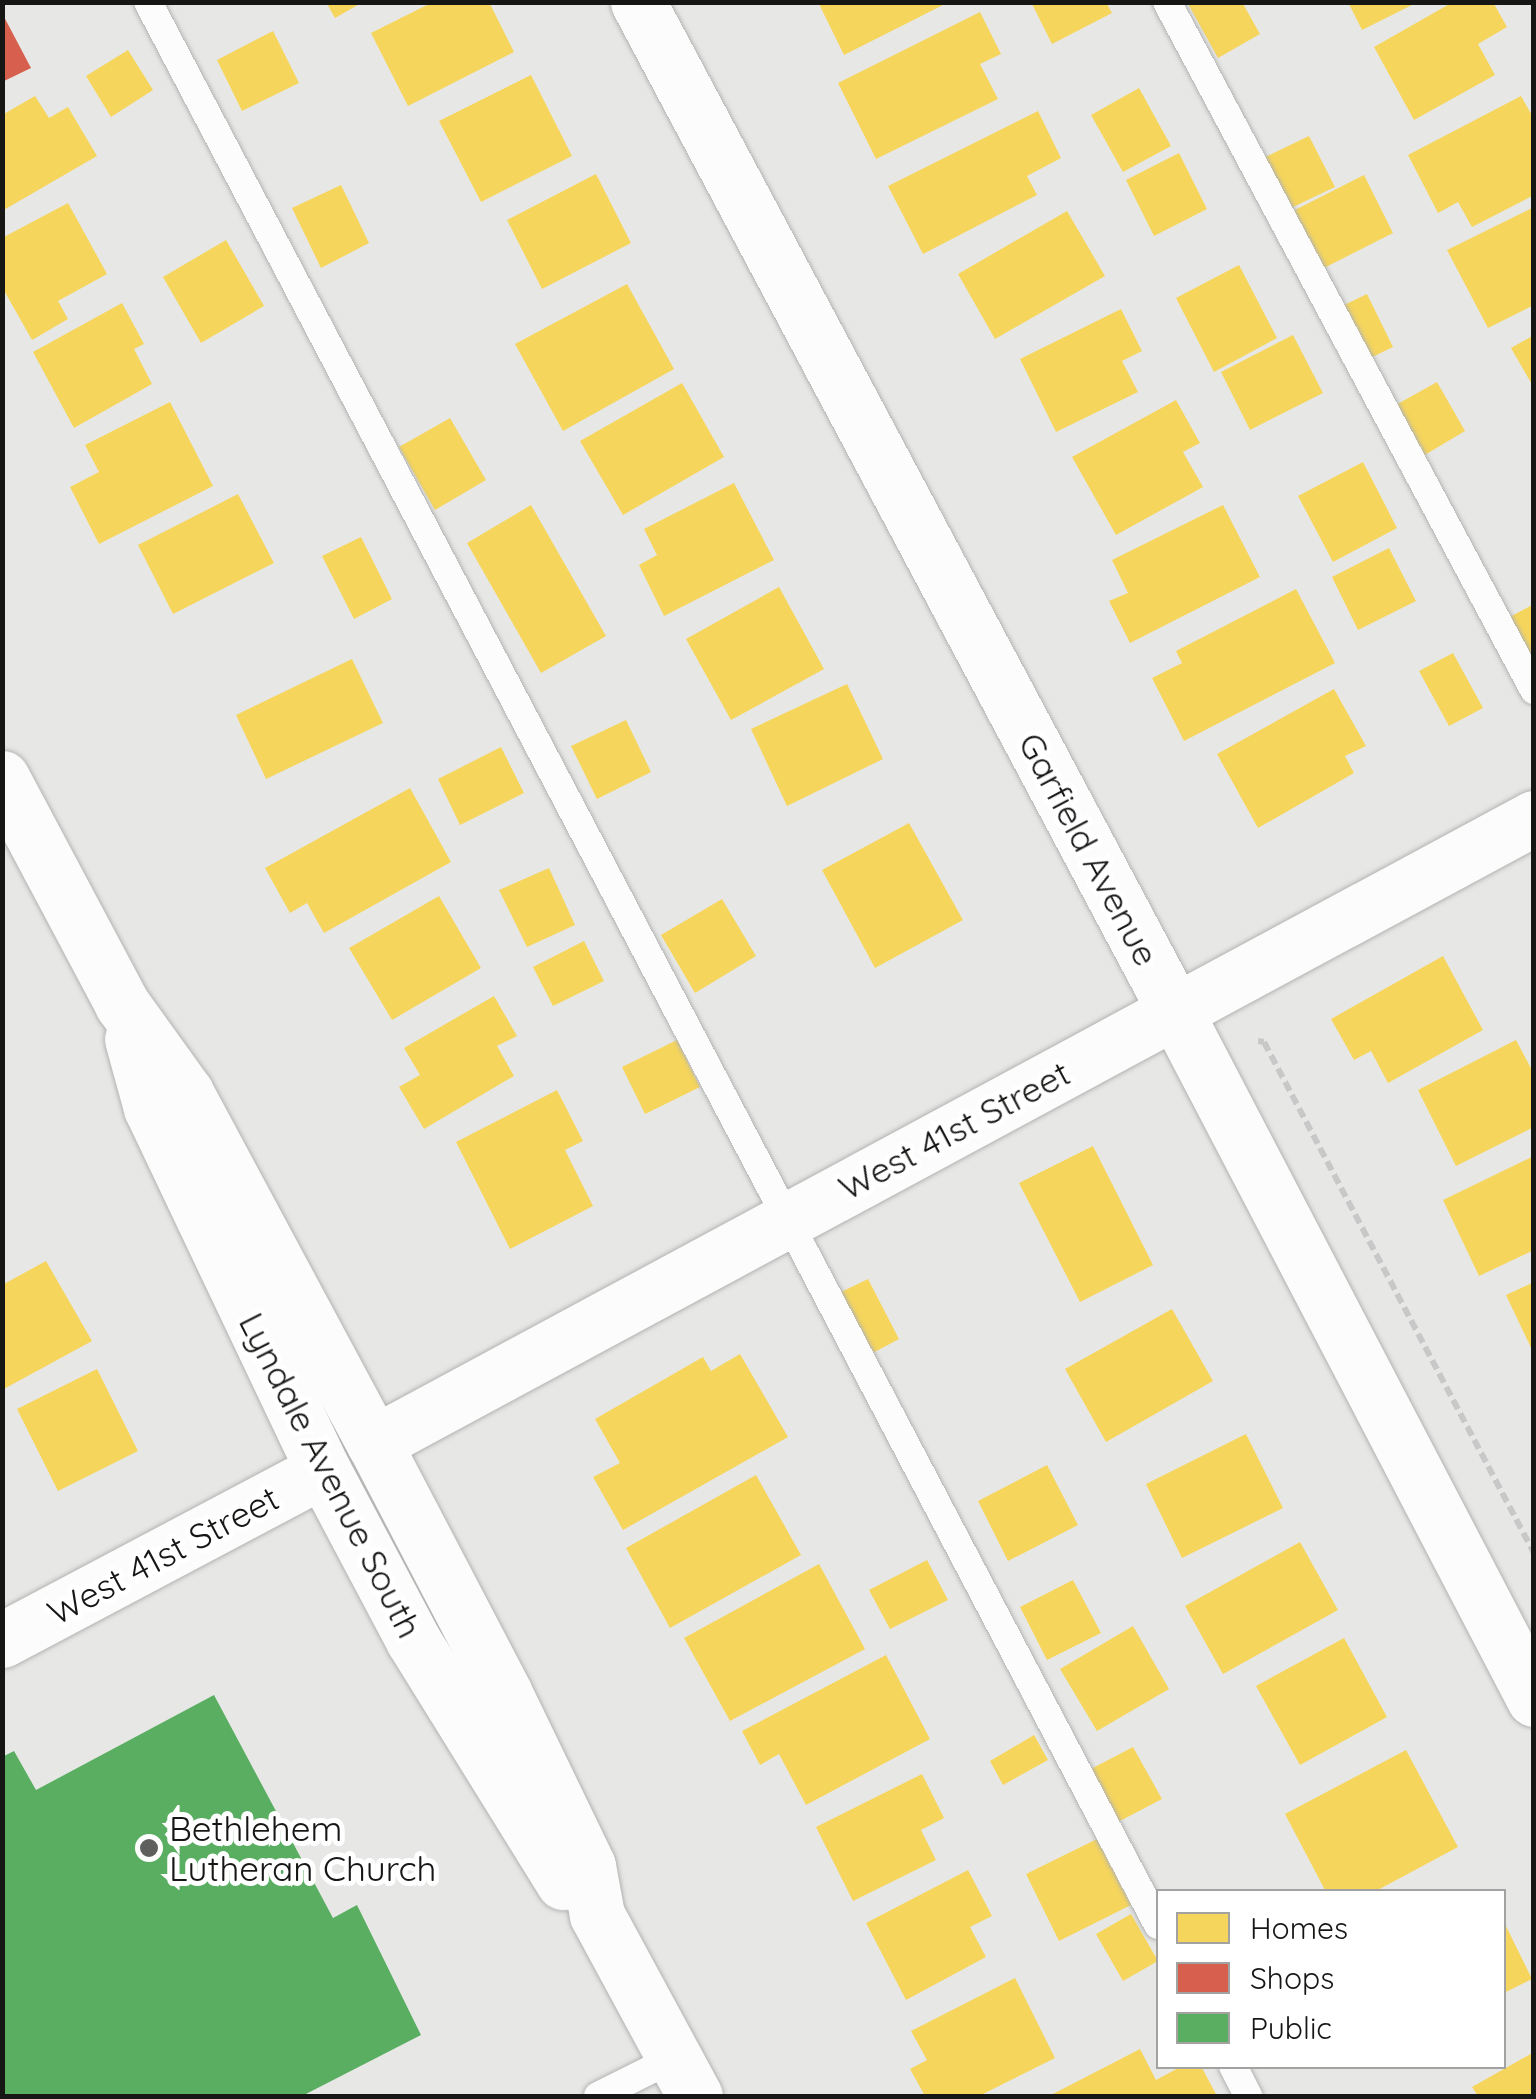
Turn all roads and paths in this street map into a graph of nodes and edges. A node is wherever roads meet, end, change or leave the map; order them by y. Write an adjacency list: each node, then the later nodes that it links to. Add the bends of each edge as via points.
1 (148, 2): 10 (lane)
2 (638, 2): 8 (street, Garfield Avenue)
3 (1167, 2): 4 (lane)
4 (1534, 690)
5 (2, 778): 7 (street, Lyndale Avenue South)
6 (1534, 818): 8 (street, West 41st Street)
7 (122, 1004): 11 (street, Lyndale Avenue South, via 186,1093); 12 (street, Lyndale Avenue South, via 151,1108)
8 (1175, 1011): 10 (street, West 41st Street); 15 (street, Garfield Avenue)
9 (1246, 1039): 13 (path, via 1264,1042)
10 (789, 1220): 11 (street, West 41st Street); 17 (lane)
11 (374, 1443): 16 (street, Lyndale Avenue South, via 588,1866)
12 (323, 1470): 14 (street, West 41st Street); 16 (street, Lyndale Avenue South, via 413,1640 558,1878)
13 (1534, 1553)
14 (2, 1640)
15 (1534, 1699)
16 (598, 1914): 19 (street, Lyndale Avenue South)
17 (1156, 1921)
18 (1234, 2069): 21 (lane)
19 (685, 2077): 20 (lane)
20 (598, 2096)
21 (1248, 2096)

